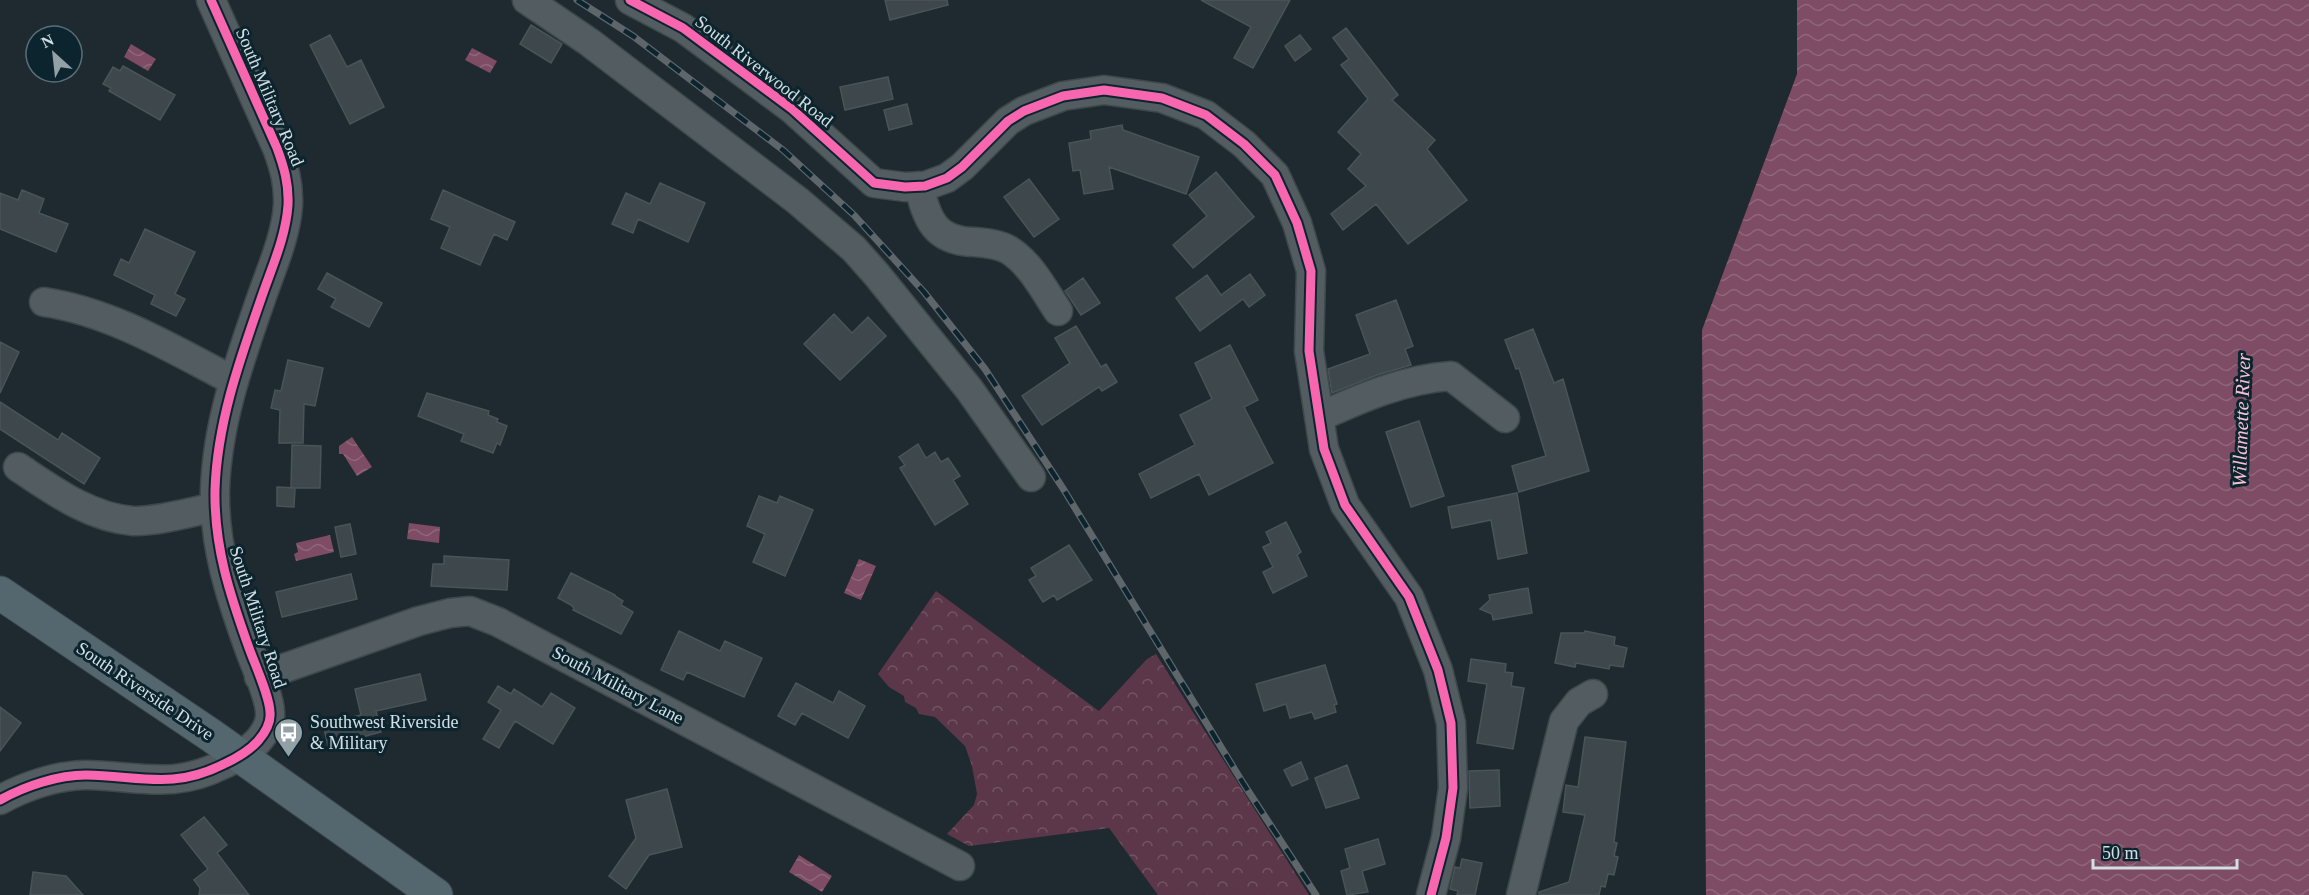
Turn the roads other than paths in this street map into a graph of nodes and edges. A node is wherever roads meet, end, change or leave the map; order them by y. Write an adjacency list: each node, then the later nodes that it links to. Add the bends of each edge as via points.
1 (211, 0): 7 (street, South Military Road, via 277,148 288,186 286,222)
2 (527, 0): 11 (street, via 589,42 798,201 854,249 969,389)
3 (630, 0): 4 (street, South Riverwood Road, via 682,28 783,103 874,183)
4 (919, 186): 6 (street, via 927,215 941,233 952,240 1008,249 1026,264); 8 (street, South Riverwood Road, via 947,178 1008,121 1063,96 1104,90 1133,93 1162,98 1206,115 1244,144 1275,175 1297,223 1311,271 1309,351)
5 (44, 302): 7 (street, via 62,304 127,326)
6 (1058, 311)
7 (234, 381): 12 (street, South Military Road, via 217,458)
8 (1319, 417): 9 (street, via 1365,396 1428,378 1451,376); 20 (street, South Riverwood Road, via 1324,449 1345,505 1409,597 1438,670 1451,723 1453,788 1446,838)
9 (1505, 418)
10 (18, 466): 12 (street, via 64,498 100,514 135,521)
11 (1031, 477)
12 (215, 507): 14 (street, South Military Road, via 224,573)
13 (0, 592): 16 (main road, South Riverside Drive)
14 (259, 677): 16 (street, South Military Road, via 269,704 269,722 258,741); 18 (street, South Military Lane, via 419,621 470,611 498,621)
15 (1593, 694): 21 (street, via 1579,702 1564,721)
16 (240, 757): 17 (street, South Military Road, via 186,778 158,781 66,777); 19 (main road, South Riverside Drive)
17 (0, 800)
18 (960, 866)
19 (436, 895)
20 (1431, 895)
21 (1521, 895)

